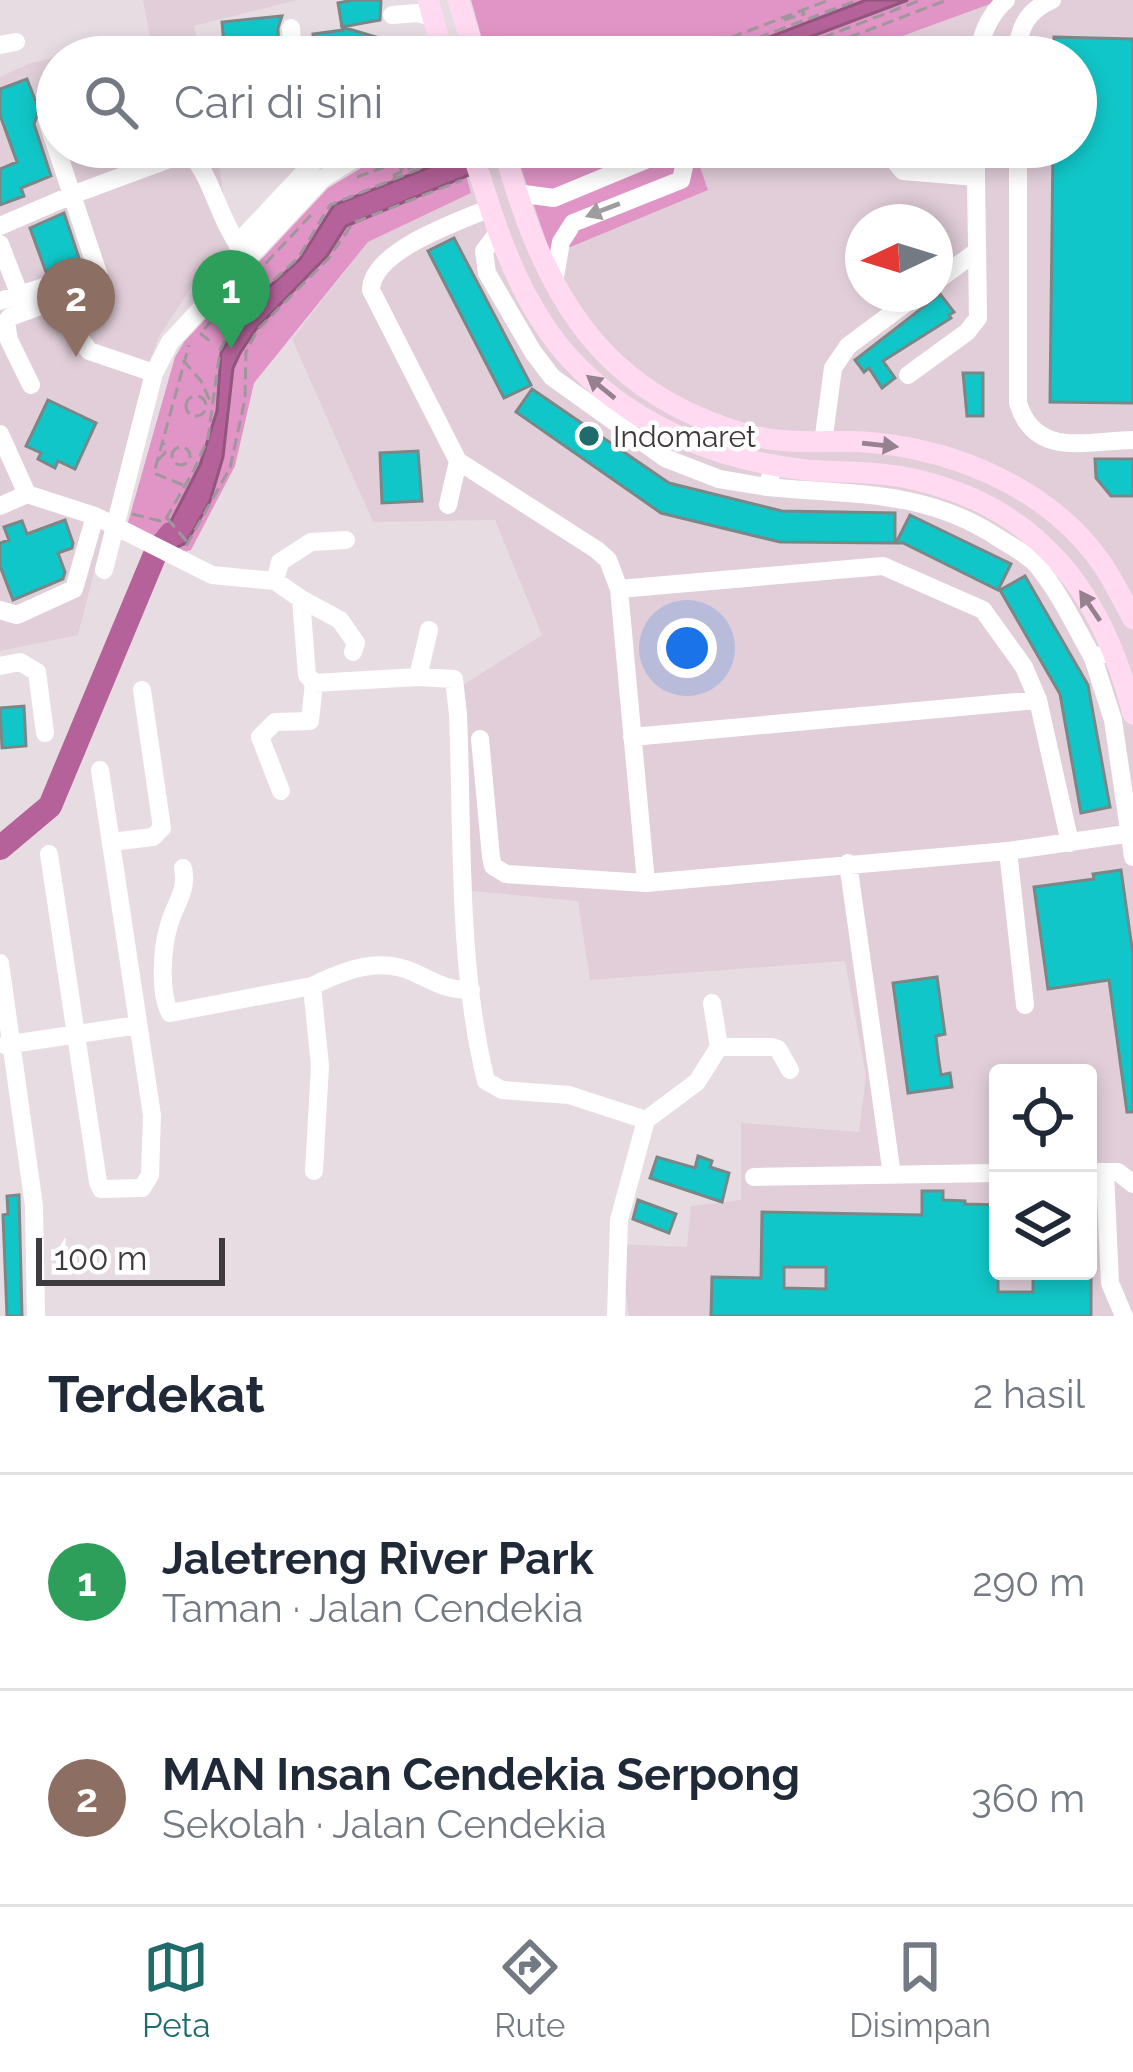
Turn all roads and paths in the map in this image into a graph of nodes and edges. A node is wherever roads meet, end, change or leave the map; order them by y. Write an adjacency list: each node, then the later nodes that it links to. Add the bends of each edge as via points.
1 (458, 0): 15 (main road)
2 (829, 0): 9 (path)
3 (858, 0): 12 (path)
4 (921, 0): 18 (path)
5 (947, 0): 19 (path)
6 (1006, 0): 20 (street)
7 (1052, 0): 21 (street, via 1036,6)
8 (430, 9): 10 (street)
9 (802, 10): 11 (path); 12 (path)
10 (392, 15)
11 (783, 18): 12 (path); 16 (path)
12 (795, 20): 17 (path)
13 (291, 28): 14 (street)
14 (292, 36)
15 (469, 36)
16 (738, 36)
17 (757, 36)
18 (831, 36)
19 (853, 36)
20 (984, 36)
21 (1022, 36)
22 (61, 168): 41 (street)
23 (142, 168): 41 (street)
24 (203, 168): 47 (street)
25 (310, 168): 47 (street)
26 (387, 168): 35 (path)
27 (411, 168): 39 (path)
28 (420, 168): 39 (path)
29 (472, 168): 40 (main road)
30 (626, 168): 36 (street, one-way to 30, via 554,198)
31 (684, 168): 51 (street, one-way to 51, via 681,180 573,224)
32 (900, 168): 38 (street)
33 (976, 168): 38 (street)
34 (1018, 168): 67 (street, via 1024,423 1057,442)
35 (383, 170): 37 (path)
36 (509, 171): 51 (main road)
37 (356, 177)
38 (976, 177): 48 (street)
39 (395, 178): 63 (path, via 330,205 298,258 250,300 220,350)
40 (480, 191): 73 (street, via 371,279); 82 (path, via 352,223 328,260 259,329 246,352 230,468); 91 (main road, via 538,319 578,368 635,414 771,476 913,478 967,494 1033,532 1062,565 1102,624)
41 (69, 197): 43 (street); 50 (street)
42 (312, 214): 45 (path)
43 (0, 226)
44 (0, 244): 52 (street)
45 (283, 246): 46 (path); 56 (path)
46 (289, 250)
47 (242, 251): 59 (street)
48 (976, 252): 49 (street); 60 (street, via 977,318)
49 (953, 269)
50 (96, 275): 52 (street); 54 (street, via 97,284)
51 (554, 283): 68 (main road, via 600,351 650,392 752,436)
52 (20, 296): 53 (street)
53 (0, 302)
54 (54, 302): 59 (street, via 88,350); 61 (street, via 6,322)
55 (894, 312): 68 (street, via 848,346 833,368)
56 (200, 334): 57 (path); 58 (path)
57 (211, 342)
58 (182, 359): 62 (path); 63 (path)
59 (154, 374): 79 (street)
60 (908, 375)
61 (31, 385)
62 (173, 402): 64 (path); 66 (path)
63 (211, 404): 64 (path, via 194,397); 64 (path, via 199,416); 70 (path)
64 (187, 405)
65 (0, 434): 75 (street)
66 (162, 440): 69 (path); 72 (path)
67 (1133, 440)
68 (824, 443): 88 (main road, one-way to 88, via 935,453 991,473 1059,517 1101,562)
69 (168, 453): 71 (path, via 178,466); 71 (path, via 183,446); 72 (path)
70 (201, 456): 71 (path); 74 (path)
71 (190, 459)
72 (157, 461): 74 (path, via 154,473)
73 (458, 461): 76 (street); 85 (street, via 597,550)
74 (185, 486): 80 (path)
75 (27, 494): 77 (street); 78 (street)
76 (448, 505)
77 (0, 506)
78 (95, 516): 79 (street); 87 (street, via 74,589 17,614)
79 (116, 518): 80 (street); 80 (path, via 158,523); 83 (street)
80 (162, 533): 82 (path); 82 (path); 84 (street, via 212,575)
81 (346, 540): 84 (street, via 311,542 280,562)
82 (188, 543)
83 (104, 570)
84 (275, 580): 86 (street)
85 (619, 589): 96 (street, via 892,568 983,610); 99 (street)
86 (301, 599): 90 (street, via 340,620 356,643); 94 (street)
87 (0, 610)
88 (1133, 619)
89 (429, 630): 93 (street)
90 (353, 652)
91 (1104, 654): 97 (main road); 103 (street)
92 (0, 666): 98 (street, via 20,662 37,672)
93 (418, 676): 94 (street); 114 (street, via 457,683)
94 (314, 683): 102 (street, via 310,721 275,722 260,737)
95 (142, 690): 104 (street, via 162,829)
96 (1038, 700): 99 (street); 105 (street)
97 (1133, 714)
98 (45, 733)
99 (632, 737): 111 (street)
100 (480, 739): 111 (street, via 498,872)
101 (100, 770): 104 (street)
102 (281, 791)
103 (1131, 834): 105 (street); 108 (street)
104 (111, 842): 117 (street)
105 (1070, 843): 106 (street)
106 (1008, 851): 109 (street); 116 (street)
107 (49, 854): 118 (street)
108 (1133, 857)
109 (848, 863): 111 (street); 126 (street)
110 (182, 868): 113 (street, via 184,889 166,937 170,1013)
111 (646, 883)
112 (0, 963): 119 (street)
113 (311, 986): 114 (street, via 364,965); 124 (street, via 320,1066)
114 (471, 989): 122 (street, via 486,1082 569,1095)
115 (712, 1003): 120 (street)
116 (1025, 1005)
117 (139, 1025): 118 (street); 118 (street, via 153,1126 142,1188 101,1190)
118 (76, 1034): 119 (street)
119 (6, 1045): 129 (street, via 34,1206)
120 (719, 1046): 121 (street, via 778,1049); 122 (street, via 697,1082)
121 (790, 1070)
122 (646, 1120): 130 (street, via 619,1220)
123 (1133, 1158): 127 (street)
124 (314, 1171)
125 (989, 1173): 126 (street)
126 (892, 1175): 128 (street)
127 (1111, 1175): 131 (street, via 1110,1283)
128 (754, 1178)
129 (36, 1316)
130 (616, 1316)
131 (1124, 1316)

